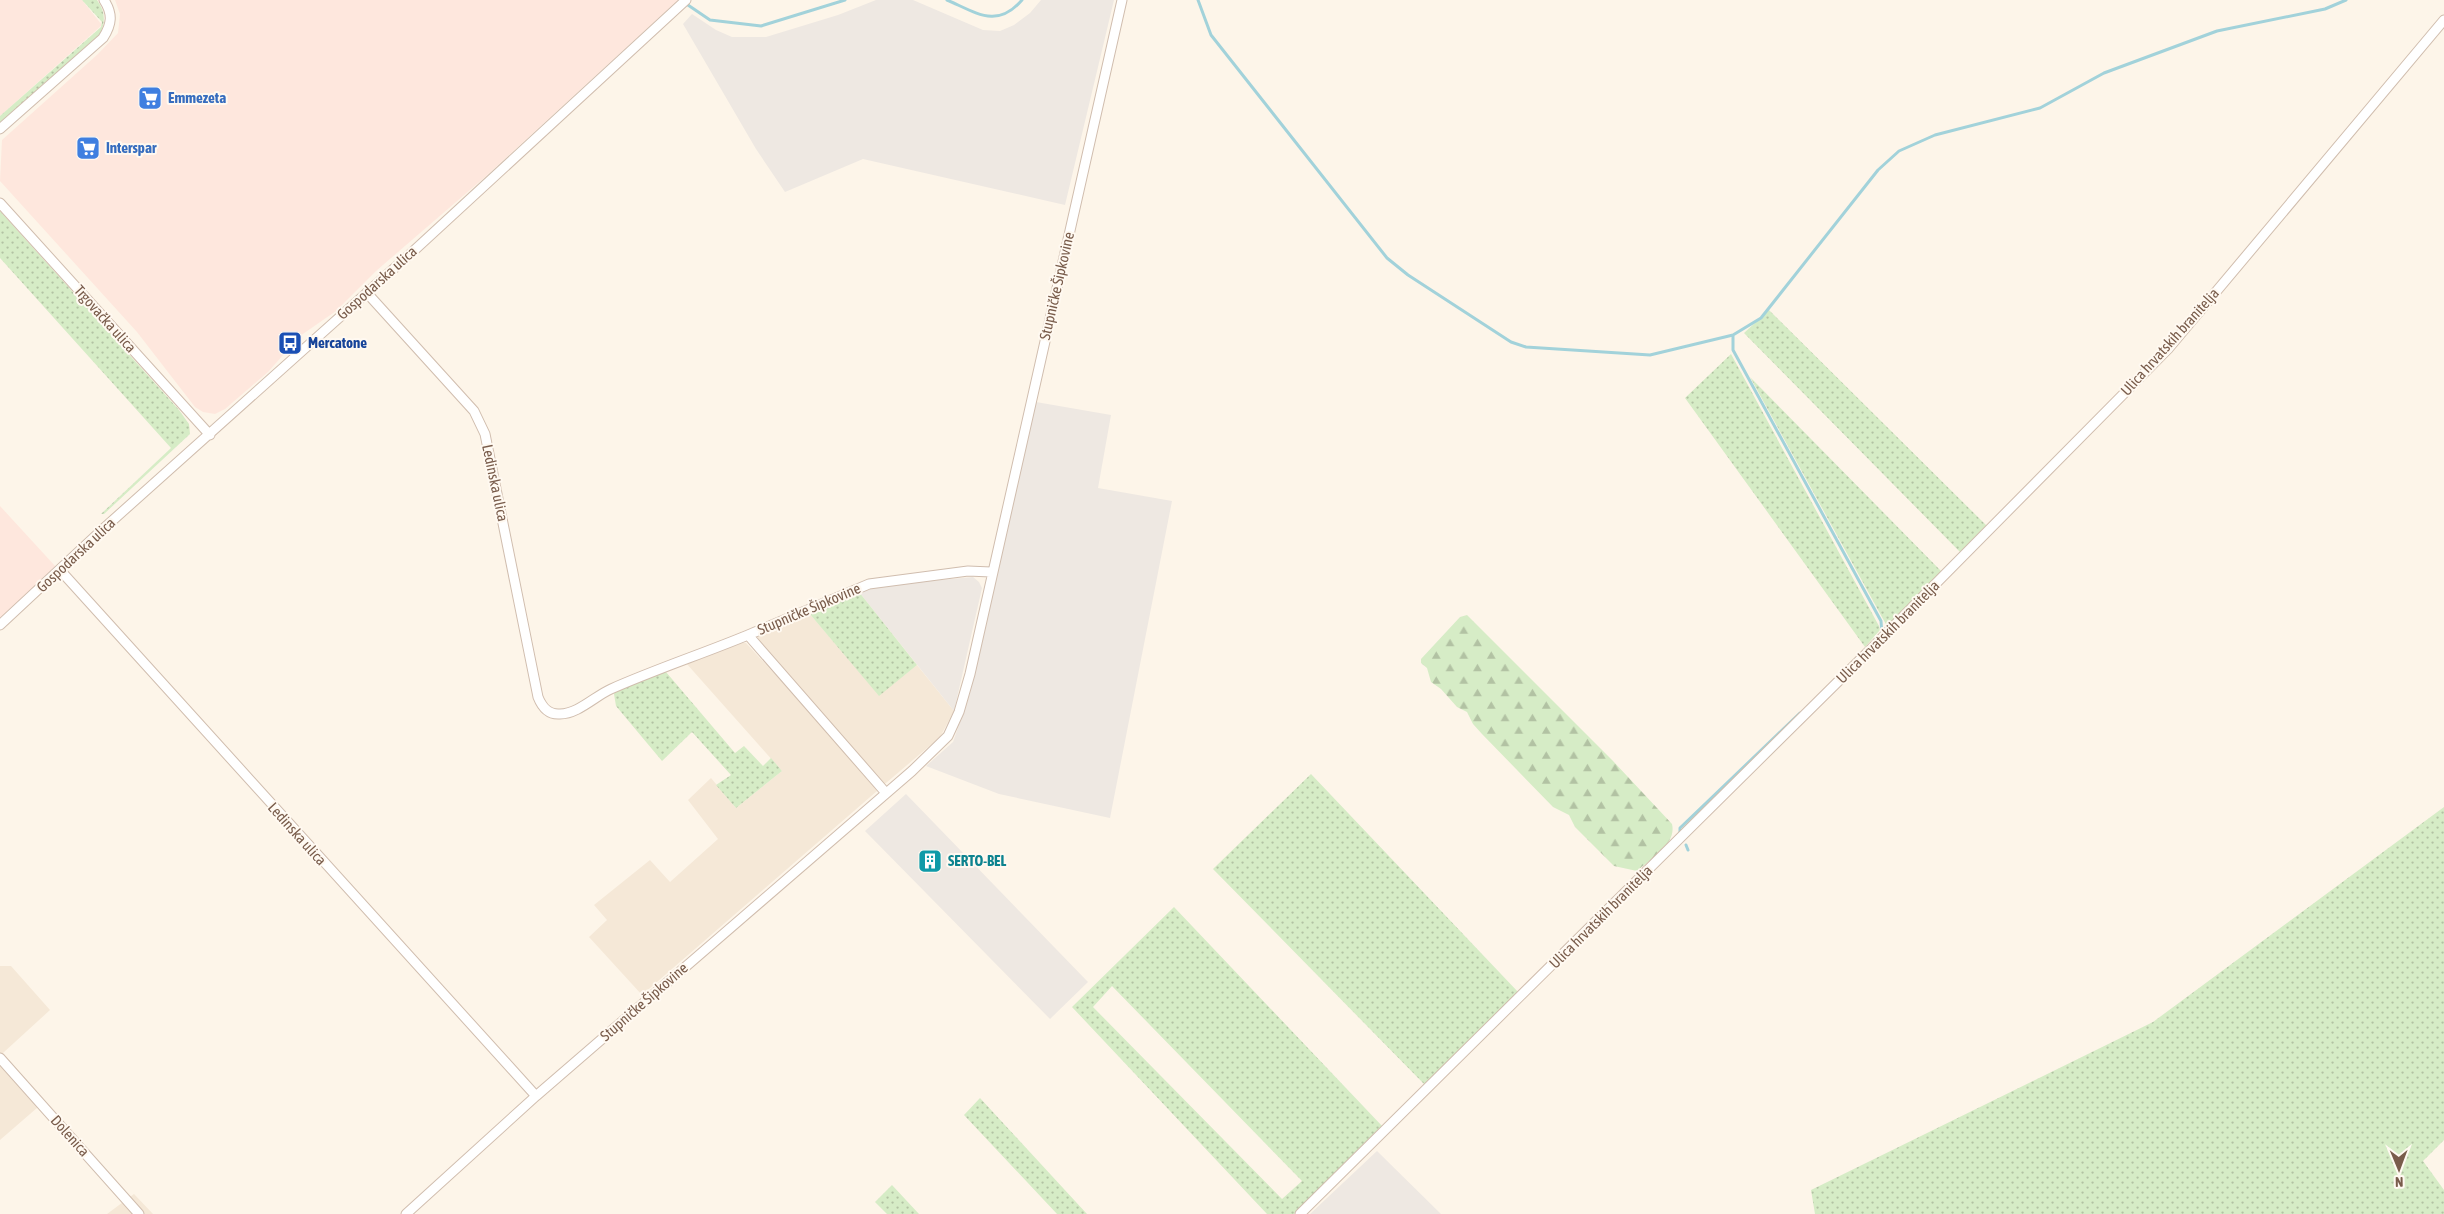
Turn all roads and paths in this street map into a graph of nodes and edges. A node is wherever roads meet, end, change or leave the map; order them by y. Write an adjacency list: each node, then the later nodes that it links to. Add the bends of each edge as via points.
1 (104, 0): 5 (street, via 111,21 103,38)
2 (1122, 0): 10 (street, Stupničke Šipkovine)
3 (684, 2): 7 (street, Gospodarska ulica)
4 (2444, 20): 18 (street, Ulica hrvatskih branitelja, via 2168,349 1860,660)
5 (0, 129)
6 (0, 203): 8 (street, Trgovačka ulica)
7 (367, 293): 8 (street, Gospodarska ulica); 12 (street, Ledinska ulica, via 474,411 485,434 538,697 547,710 557,714 568,713 622,684)
8 (210, 435): 9 (street, Gospodarska ulica)
9 (60, 570): 11 (street, Gospodarska ulica); 15 (street, Ledinska ulica)
10 (991, 572): 12 (street, Stupničke Šipkovine, via 868,584); 13 (street, Stupničke Šipkovine, via 970,674 953,727 940,745)
11 (0, 625)
12 (748, 635): 13 (street, Stupničke Šipkovine)
13 (886, 793): 15 (street, Stupničke Šipkovine)
14 (0, 1058): 16 (street, Dolenica)
15 (536, 1096): 17 (street, Stupničke Šipkovine)
16 (139, 1214)
17 (406, 1214)
18 (1300, 1214)

